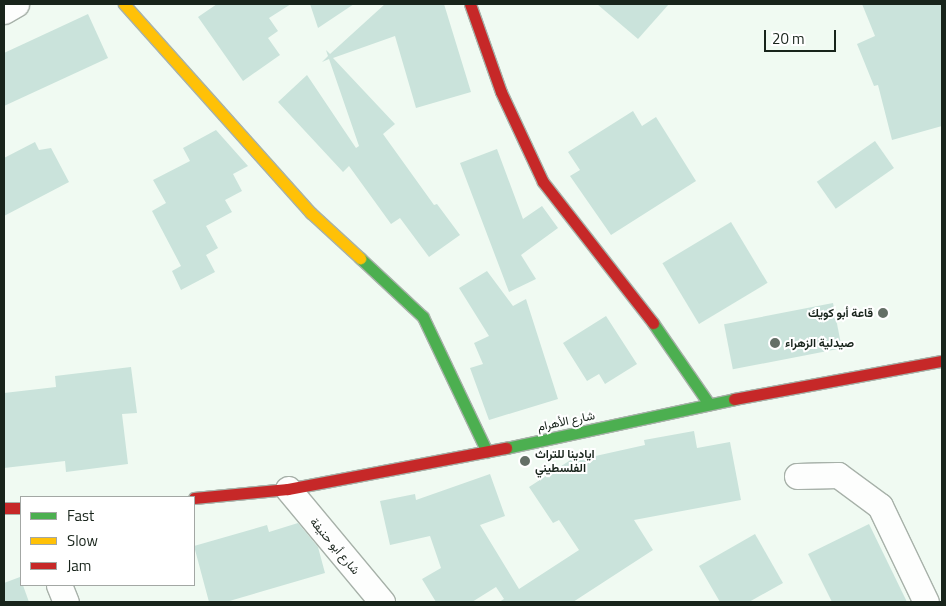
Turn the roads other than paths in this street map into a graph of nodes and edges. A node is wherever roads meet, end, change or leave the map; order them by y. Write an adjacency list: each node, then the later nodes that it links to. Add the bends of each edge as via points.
1 (16, 4): 4 (street)
2 (124, 4): 7 (street, via 311,213 423,317)
3 (470, 4): 6 (street, via 501,92 543,182 627,286)
4 (4, 11)
5 (942, 361): 6 (street, شارع الأهرام)
6 (709, 404): 7 (street, شارع الأهرام)
7 (487, 452): 9 (street, شارع الأهرام)
8 (797, 476): 16 (street, via 838,475 880,506)
9 (288, 490): 10 (street, شارع الأهرام); 15 (street, شارع أبو حنيفة)
10 (195, 498)
11 (4, 508): 12 (street)
12 (20, 508)
13 (59, 586): 14 (street)
14 (66, 602)
15 (382, 602)
16 (926, 602)

